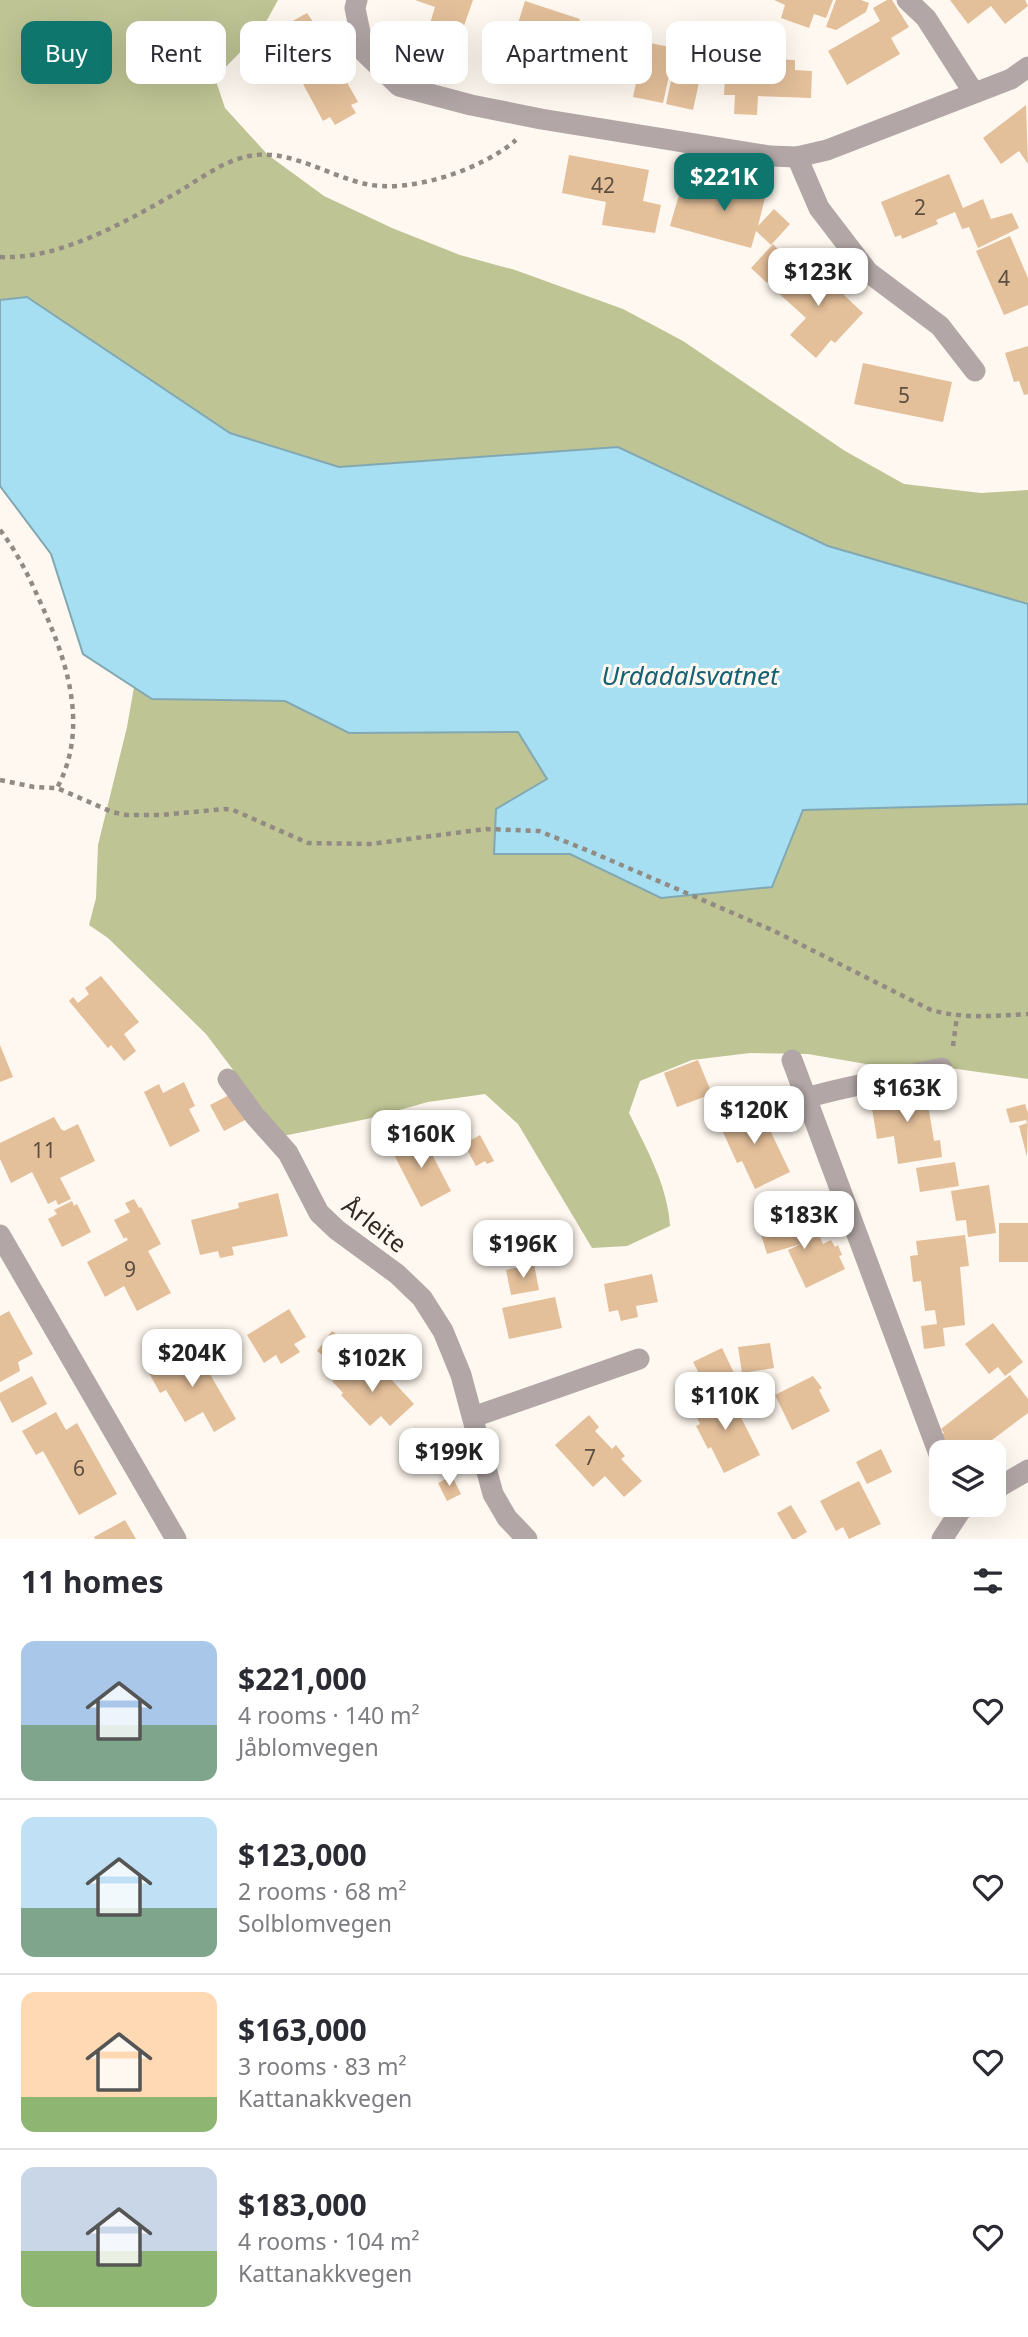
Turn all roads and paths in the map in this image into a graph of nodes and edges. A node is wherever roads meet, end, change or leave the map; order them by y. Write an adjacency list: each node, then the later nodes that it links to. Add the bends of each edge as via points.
1 (357, 0): 5 (street, via 364,52 399,86)
2 (907, 0): 4 (street, via 926,18)
3 (1028, 67): 4 (street)
4 (974, 93): 6 (street, via 827,150)
5 (541, 119): 6 (street); 7 (path, via 511,145 473,166 388,187 276,155 239,158 131,218 79,241 31,256)
6 (797, 157): 8 (street, via 819,208 868,272 940,326)
7 (0, 257)
8 (975, 371)
9 (0, 530): 11 (path, via 24,565 60,644 70,685 72,753)
10 (0, 780): 11 (path)
11 (57, 788): 12 (path, via 126,816 233,810 308,843 370,844 486,829 539,831 772,930 931,1010 982,1018)
12 (1028, 1014)
13 (792, 1060): 16 (street)
14 (942, 1068): 16 (street)
15 (229, 1079): 19 (street, Årleite, via 288,1153 319,1213 422,1298 443,1331)
16 (806, 1098): 20 (street)
17 (0, 1235): 24 (street)
18 (639, 1359): 19 (street)
19 (472, 1417): 25 (street, Årleite, via 493,1494)
20 (934, 1440)
21 (1028, 1470): 22 (street)
22 (1006, 1483)
23 (957, 1517): 26 (street)
24 (176, 1539)
25 (527, 1539)
26 (943, 1539)

